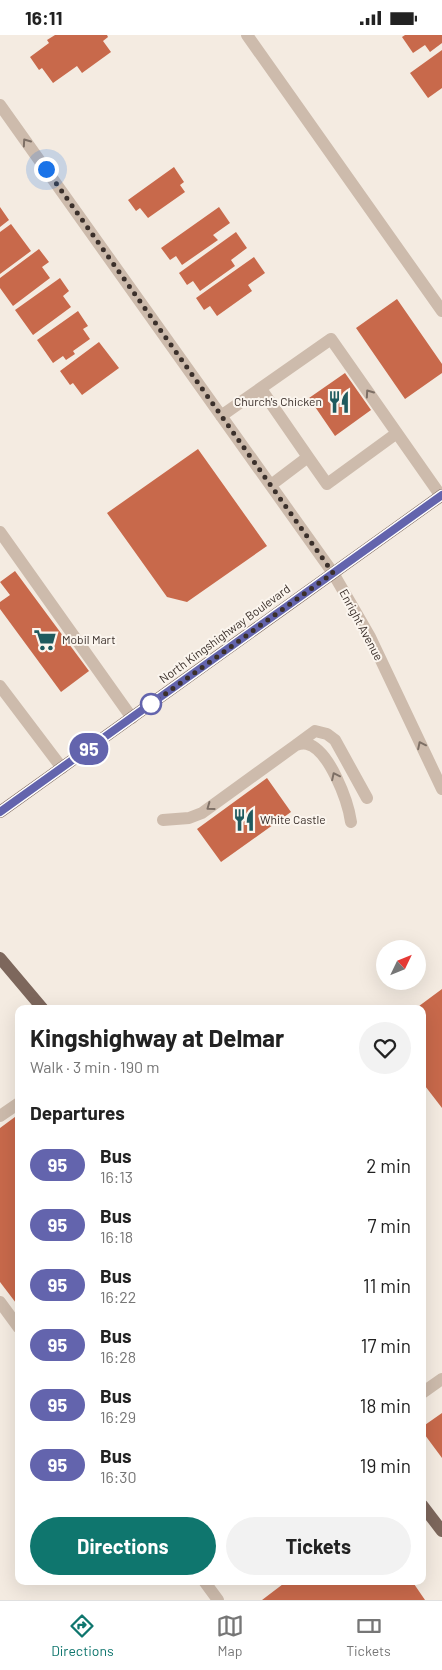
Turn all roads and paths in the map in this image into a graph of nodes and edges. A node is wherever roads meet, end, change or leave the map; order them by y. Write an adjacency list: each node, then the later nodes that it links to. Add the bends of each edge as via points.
1 (247, 35): 3 (street)
2 (0, 105): 5 (street, Enright Avenue, one-way to 2)
3 (442, 311)
4 (261, 389): 5 (street); 6 (street, one-way to 4, via 331,339); 7 (street)
5 (221, 415): 8 (street, Enright Avenue)
6 (397, 433): 7 (street, via 327,484); 9 (street)
7 (308, 457): 8 (street)
8 (271, 485): 11 (street, Enright Avenue)
9 (442, 496): 11 (main road, North Kingshighway Boulevard)
10 (0, 532): 13 (street)
11 (333, 573): 13 (main road, North Kingshighway Boulevard); 16 (street, Enright Avenue, one-way to 11, via 370,637)
12 (0, 686): 15 (street)
13 (132, 718): 15 (main road, North Kingshighway Boulevard)
14 (296, 745): 17 (street, via 315,731 327,734 335,740); 19 (street, one-way to 19, via 202,813 189,818); 20 (street, one-way to 14, via 348,805 325,756 305,743)
15 (62, 767): 18 (main road, North Kingshighway Boulevard)
16 (442, 789)
17 (367, 798)
18 (0, 812)
19 (163, 819)
20 (351, 822)
21 (0, 958): 22 (main road)
22 (40, 1005)
23 (15, 1106): 24 (street)
24 (0, 1116)
25 (0, 1302): 26 (street)
26 (15, 1323)
27 (442, 1379): 28 (street)
28 (426, 1390)
29 (426, 1510): 30 (main road)
30 (442, 1531)
31 (207, 1585): 32 (street)
32 (218, 1600)

